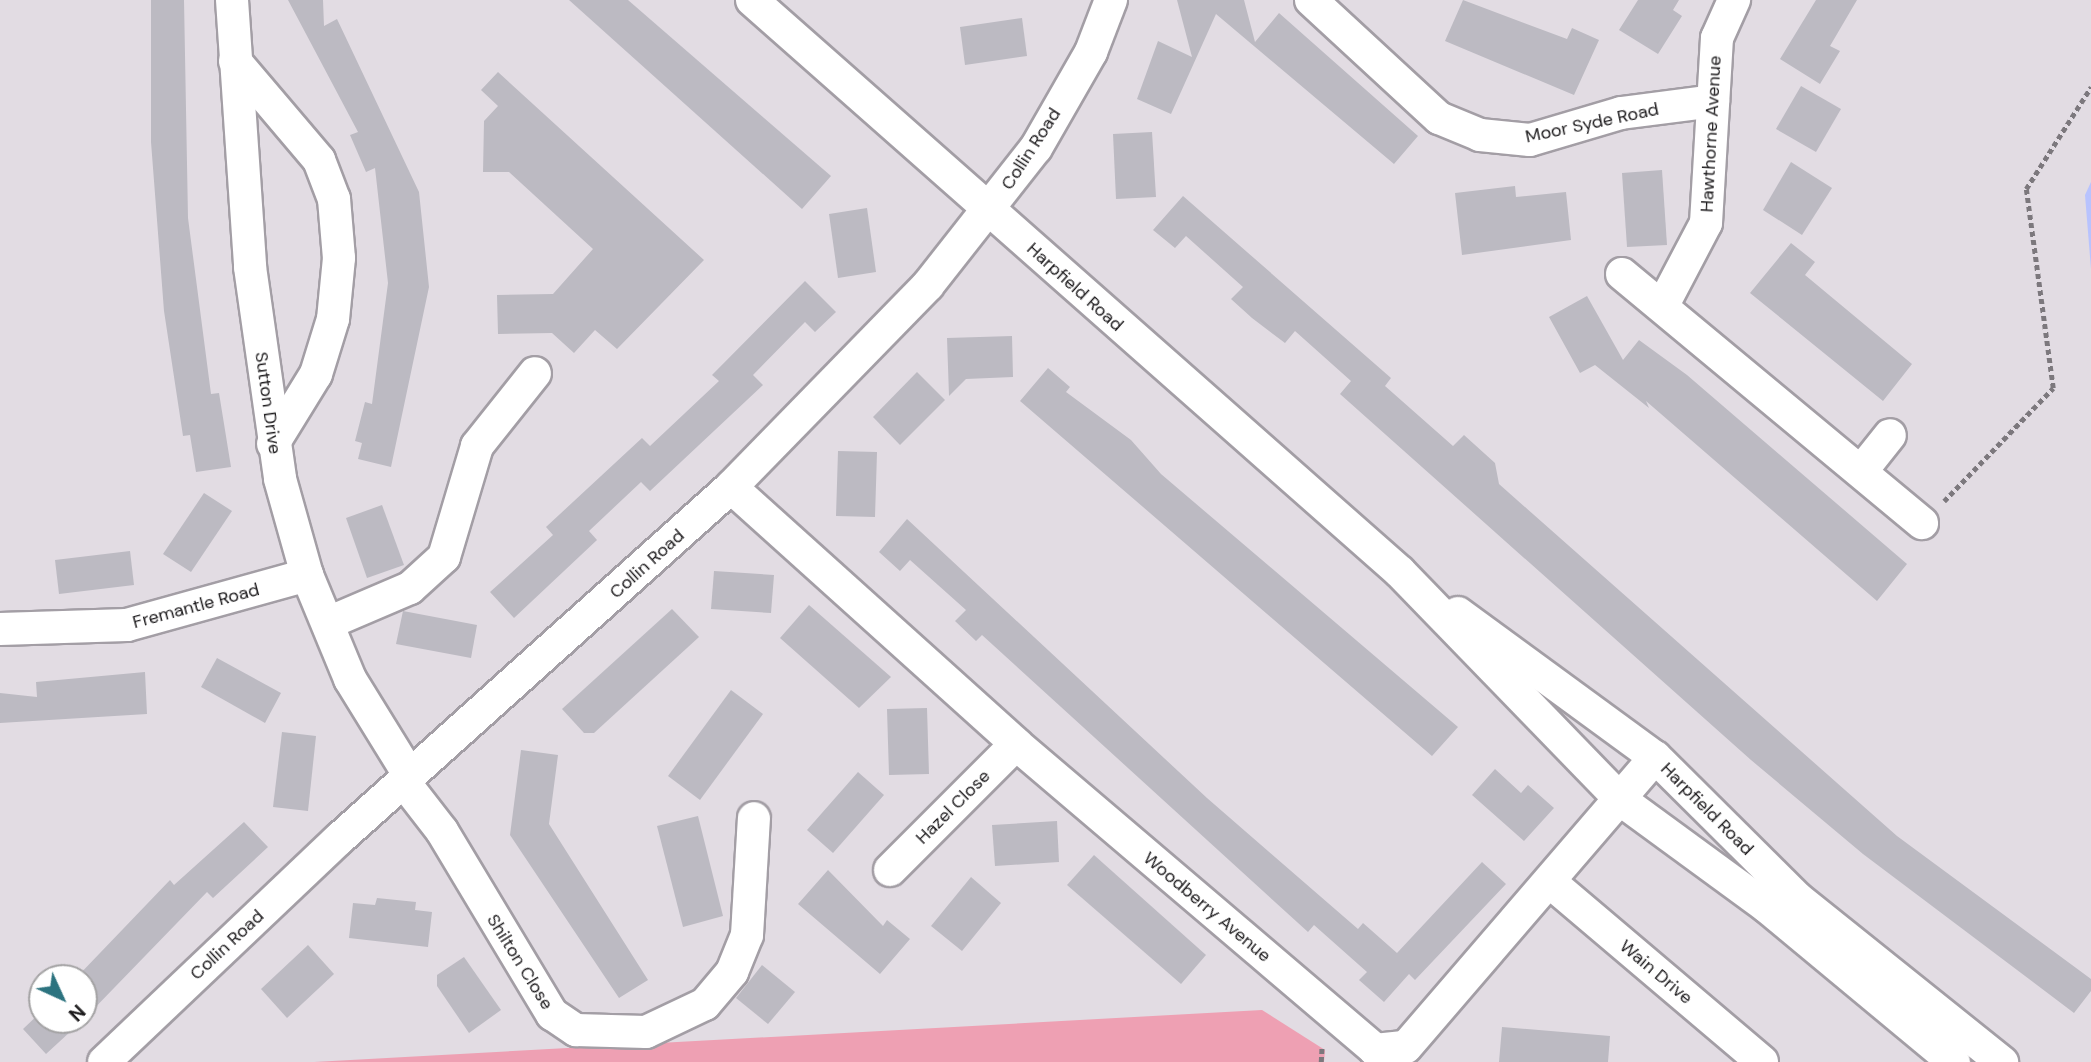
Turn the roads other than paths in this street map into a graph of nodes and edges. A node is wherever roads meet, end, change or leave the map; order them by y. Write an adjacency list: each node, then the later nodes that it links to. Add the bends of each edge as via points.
1 (232, 0): 6 (street, Sutton Drive)
2 (752, 0): 8 (street, Harpfield Road)
3 (1111, 0): 8 (street, Collin Road, via 1056,112)
4 (1311, 0): 7 (street, Moor Syde Road, via 1439,118 1480,135 1530,140 1621,113)
5 (1734, 0): 7 (street, Hawthorne Avenue, via 1717,38)
6 (235, 61): 13 (street, Sutton Drive, via 250,267); 13 (street, via 319,160 334,199 340,258 334,319 316,374)
7 (1713, 101): 10 (street, Hawthorne Avenue, via 1706,223)
8 (990, 210): 15 (street, Collin Road, via 928,285); 17 (street, Harpfield Road)
9 (1622, 274): 10 (street)
10 (1664, 303): 14 (street)
11 (535, 373): 19 (street, via 477,446 444,557 410,588)
12 (1890, 435): 14 (street)
13 (273, 444): 18 (street, Sutton Drive)
14 (1863, 469): 16 (street)
15 (731, 487): 21 (street, Woodberry Avenue); 23 (street, Collin Road)
16 (1922, 523)
17 (1400, 572): 22 (street, Harpfield Road); 24 (street, Harpfield Road)
18 (307, 575): 19 (street, Sutton Drive); 20 (street, Fremantle Road, via 127,625)
19 (328, 623): 23 (street, Sutton Drive, via 349,679)
20 (0, 629)
21 (1016, 744): 26 (street, Hazel Close); 28 (street, Woodberry Avenue)
22 (1655, 757): 24 (street, Woodberry Avenue); 32 (street, Harpfield Road, via 1797,898)
23 (407, 779): 25 (street, Shilton Close, via 552,1014 576,1030 646,1032 705,1004 726,980 747,934); 29 (street, Collin Road)
24 (1621, 800): 27 (street, Woodberry Avenue); 31 (street, Harpfield Road, via 1767,907)
25 (754, 818)
26 (890, 870)
27 (1550, 883): 28 (street, Woodberry Avenue, via 1406,1047); 30 (street, Wain Drive)
28 (1377, 1056)
29 (104, 1062)
30 (1762, 1062)
31 (1954, 1062)
32 (2002, 1062)

